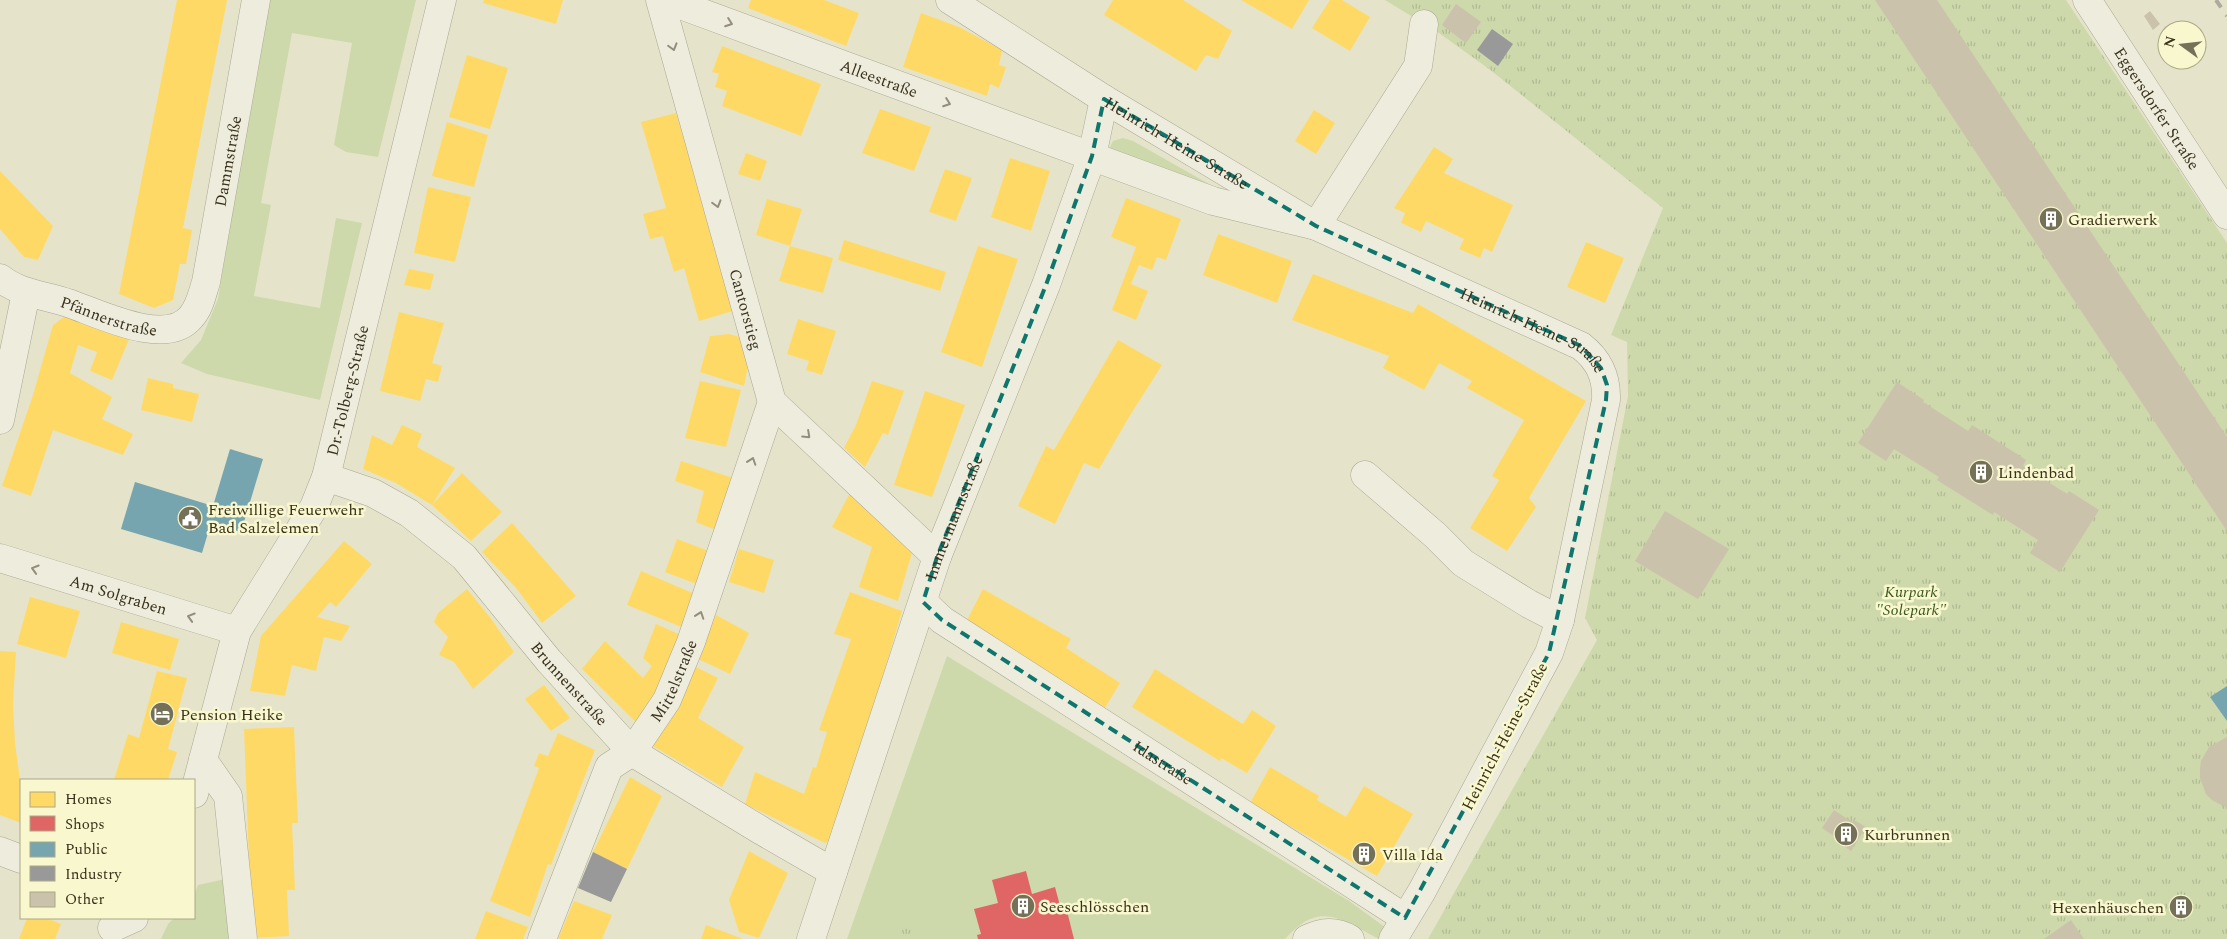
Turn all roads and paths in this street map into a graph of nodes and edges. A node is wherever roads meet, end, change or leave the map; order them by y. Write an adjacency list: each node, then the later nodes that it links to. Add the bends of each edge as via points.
1 (256, 0): 14 (street, Dammstraße, via 206,282 200,303)
2 (442, 0): 18 (street, Dr.-Tolberg-Straße)
3 (660, 0): 15 (street, Cantorstieg, one-way to 15)
4 (667, 0): 9 (street, Alleestraße, one-way to 9)
5 (950, 0): 8 (street, Heinrich-Heine-Straße)
6 (2087, 0): 10 (street, Eggersdorfer Straße)
7 (1424, 24): 11 (street, via 1418,66)
8 (1104, 99): 9 (street, Immermannstraße); 11 (street, Heinrich-Heine-Straße)
9 (1092, 156): 11 (street, Alleestraße, via 1213,201); 19 (street, Immermannstraße, via 1046,285)
10 (2227, 214)
11 (1316, 226): 22 (street, Heinrich-Heine-Straße, via 1581,346 1592,354 1601,368 1607,385 1606,400)
12 (0, 278): 13 (street, Pfännerstraße)
13 (26, 292): 14 (street, Pfännerstraße, via 63,301 142,329 161,330 178,326); 16 (street)
14 (190, 318)
15 (772, 402): 19 (street, one-way to 19); 24 (street, Mittelstraße, one-way to 15, via 667,700 691,642)
16 (0, 420)
17 (1365, 475): 22 (street, via 1436,535 1463,563)
18 (326, 477): 23 (street, Dr.-Tolberg-Straße, via 314,507); 24 (street, Brunnenstraße, via 374,493 409,512 464,557 549,662)
19 (937, 557): 21 (street, Immermannstraße)
20 (0, 558): 23 (street, Am Solgraben, one-way to 20)
21 (922, 602): 29 (street, Immermannstraße); 30 (street, Idastraße, via 942,620)
22 (1560, 620): 30 (street, Heinrich-Heine-Straße, via 1549,653)
23 (237, 631): 25 (street, Dr.-Tolberg-Straße)
24 (632, 752): 29 (street, Brunnenstraße); 32 (street, Mittelstraße, via 609,767)
25 (203, 760): 26 (street, Dr.-Tolberg-Straße); 31 (street, via 228,796)
26 (195, 790)
27 (0, 851): 28 (street)
28 (20, 859)
29 (833, 872): 33 (street, Immermannstraße)
30 (1399, 929)
31 (243, 939)
32 (542, 939)
33 (811, 939)
34 (1307, 939): 35 (street, via 1326,932)
35 (1350, 939)

